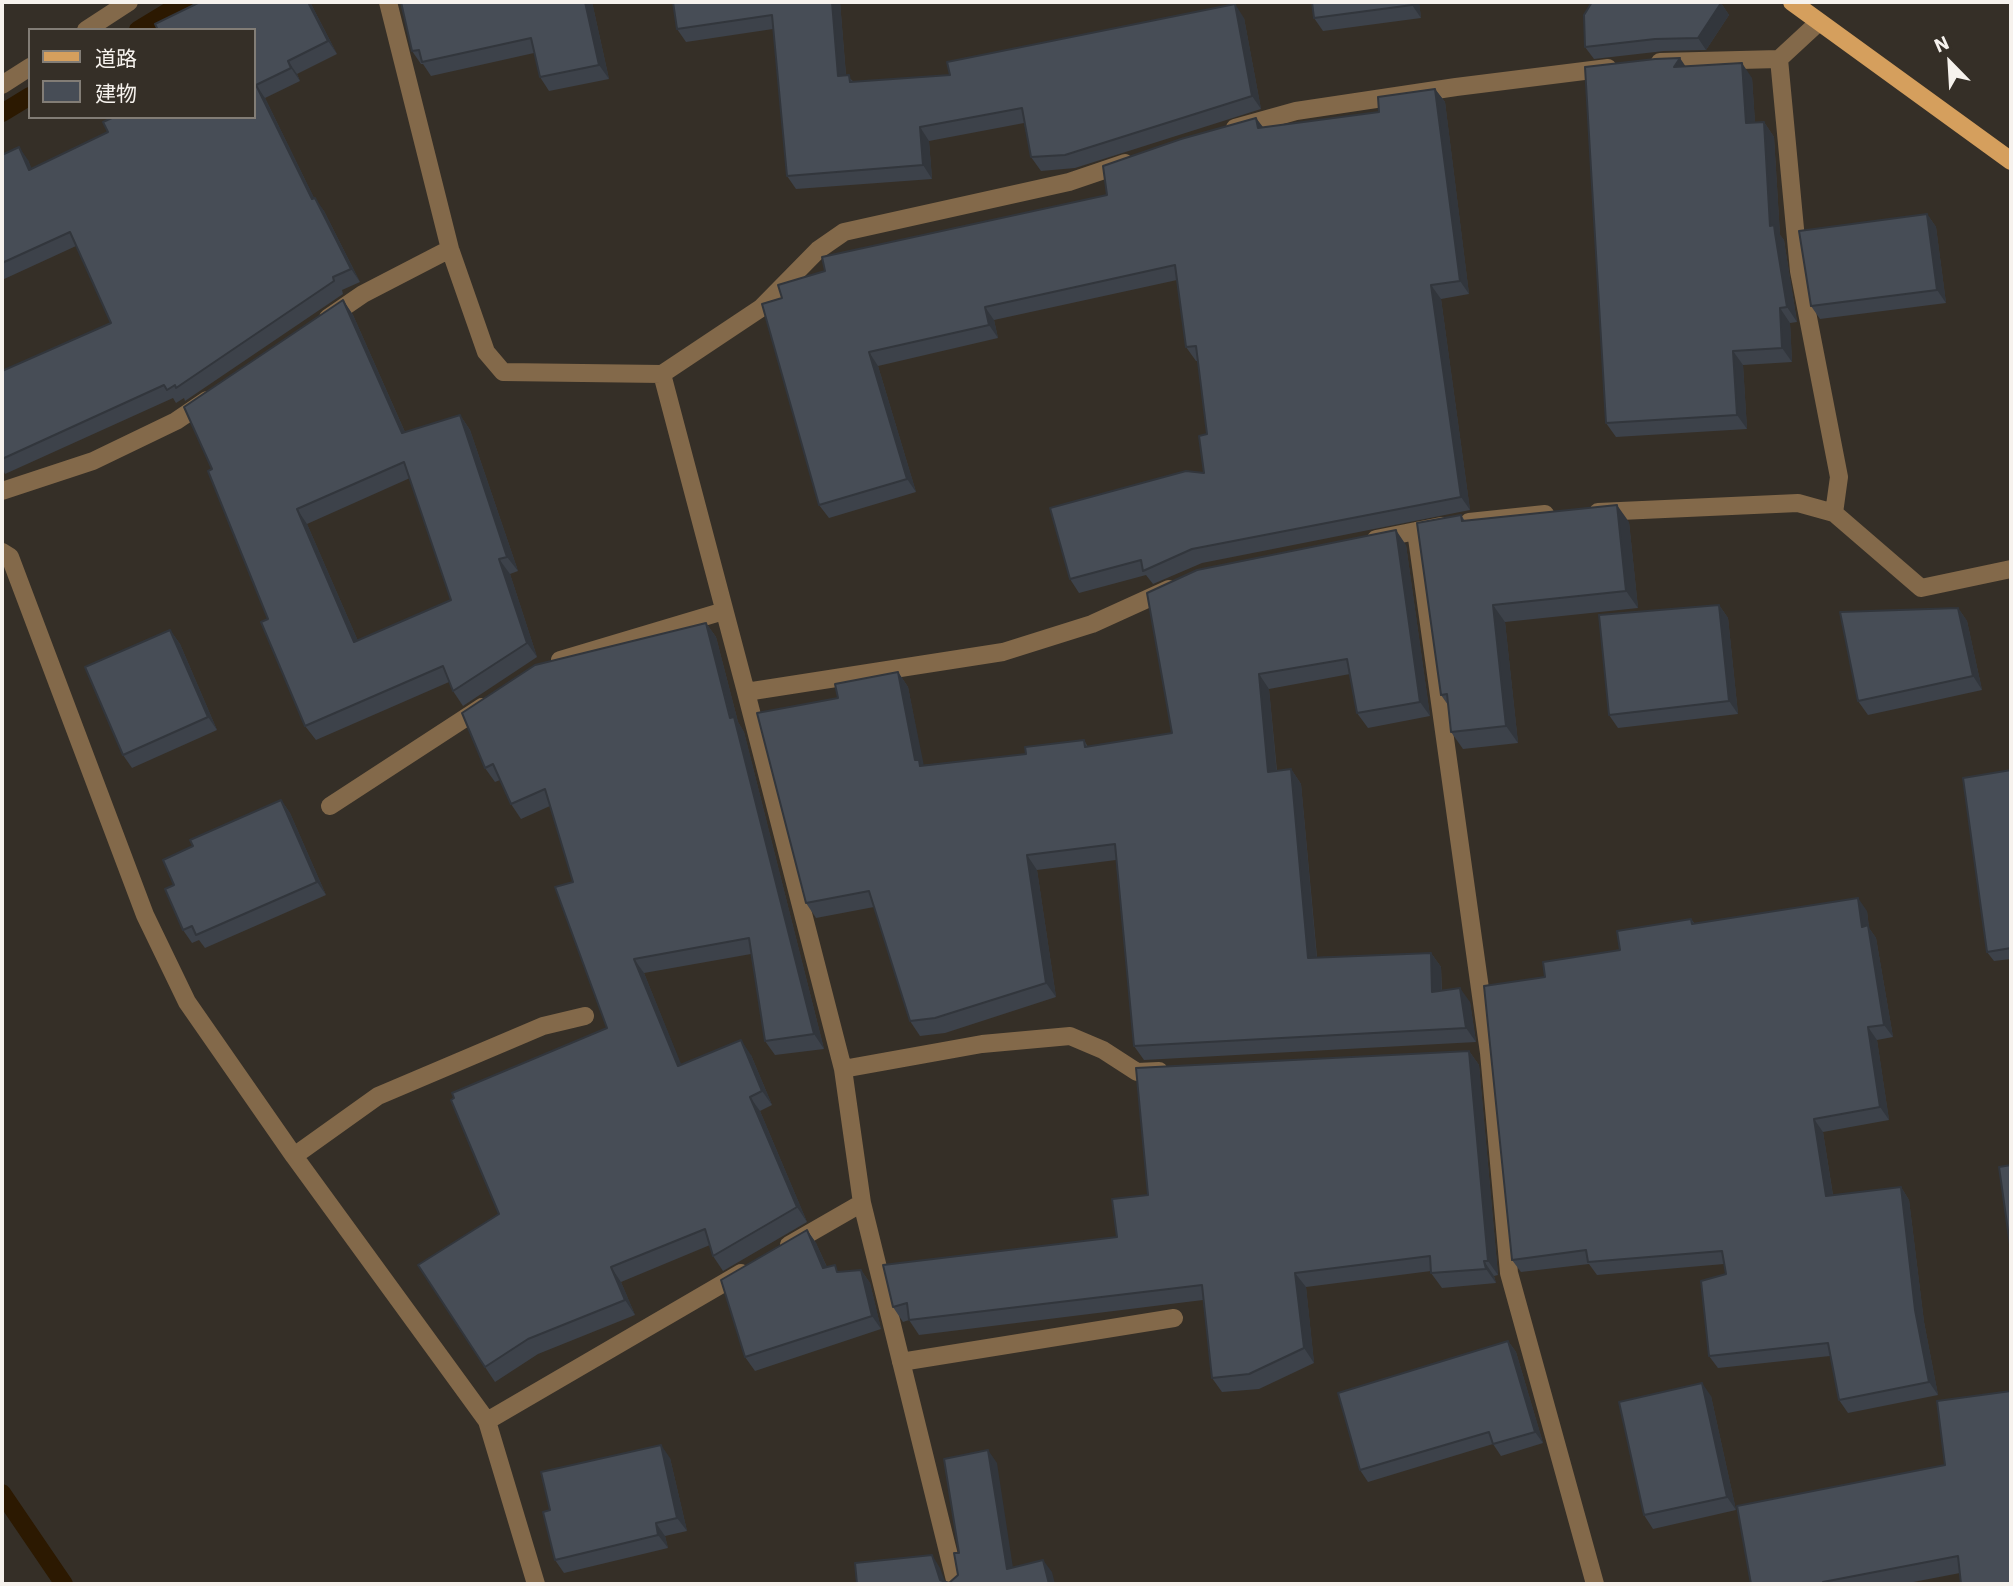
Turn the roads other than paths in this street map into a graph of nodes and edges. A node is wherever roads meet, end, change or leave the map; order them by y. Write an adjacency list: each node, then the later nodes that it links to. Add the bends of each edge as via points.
1 (129, 2): 5 (street)
2 (388, 2): 12 (street)
3 (1792, 2): 4 (main road)
4 (1819, 22): 6 (street); 11 (main road)
5 (89, 28)
6 (1779, 58): 9 (street, via 1630,66 1457,87 1296,111); 17 (street, via 1799,271 1839,477)
7 (28, 68): 8 (street)
8 (2, 85)
9 (1223, 132)
10 (1148, 155): 14 (street, via 1069,182 844,232 818,250 761,308)
11 (2011, 161)
12 (450, 249): 13 (street, via 363,295); 14 (street, via 486,352 503,372)
13 (308, 332)
14 (662, 374): 23 (street)
15 (220, 391): 16 (street, via 176,421 93,461)
16 (2, 491)
17 (1834, 513): 18 (street, via 1798,503 1508,516); 21 (street, via 1922,588)
18 (1416, 531): 19 (street); 38 (street, via 1509,1273)
19 (1363, 541)
20 (2, 552): 31 (street, via 10,556 145,915 187,1002)
21 (2011, 569)
22 (1192, 579): 25 (street, via 1092,624 1003,652)
23 (724, 611): 24 (street, via 551,662); 25 (street)
24 (540, 670)
25 (746, 692): 29 (street)
26 (493, 700): 27 (street)
27 (330, 806)
28 (585, 1016): 31 (street, via 543,1026 378,1096)
29 (843, 1069): 30 (street, via 982,1044 1070,1036 1137,1072); 32 (street)
30 (1178, 1070)
31 (294, 1156): 35 (street)
32 (862, 1203): 34 (street); 35 (street)
33 (1174, 1318): 34 (street)
34 (901, 1362): 37 (street)
35 (486, 1421): 36 (street)
36 (536, 1584)
37 (956, 1584)
38 (1595, 1584)

